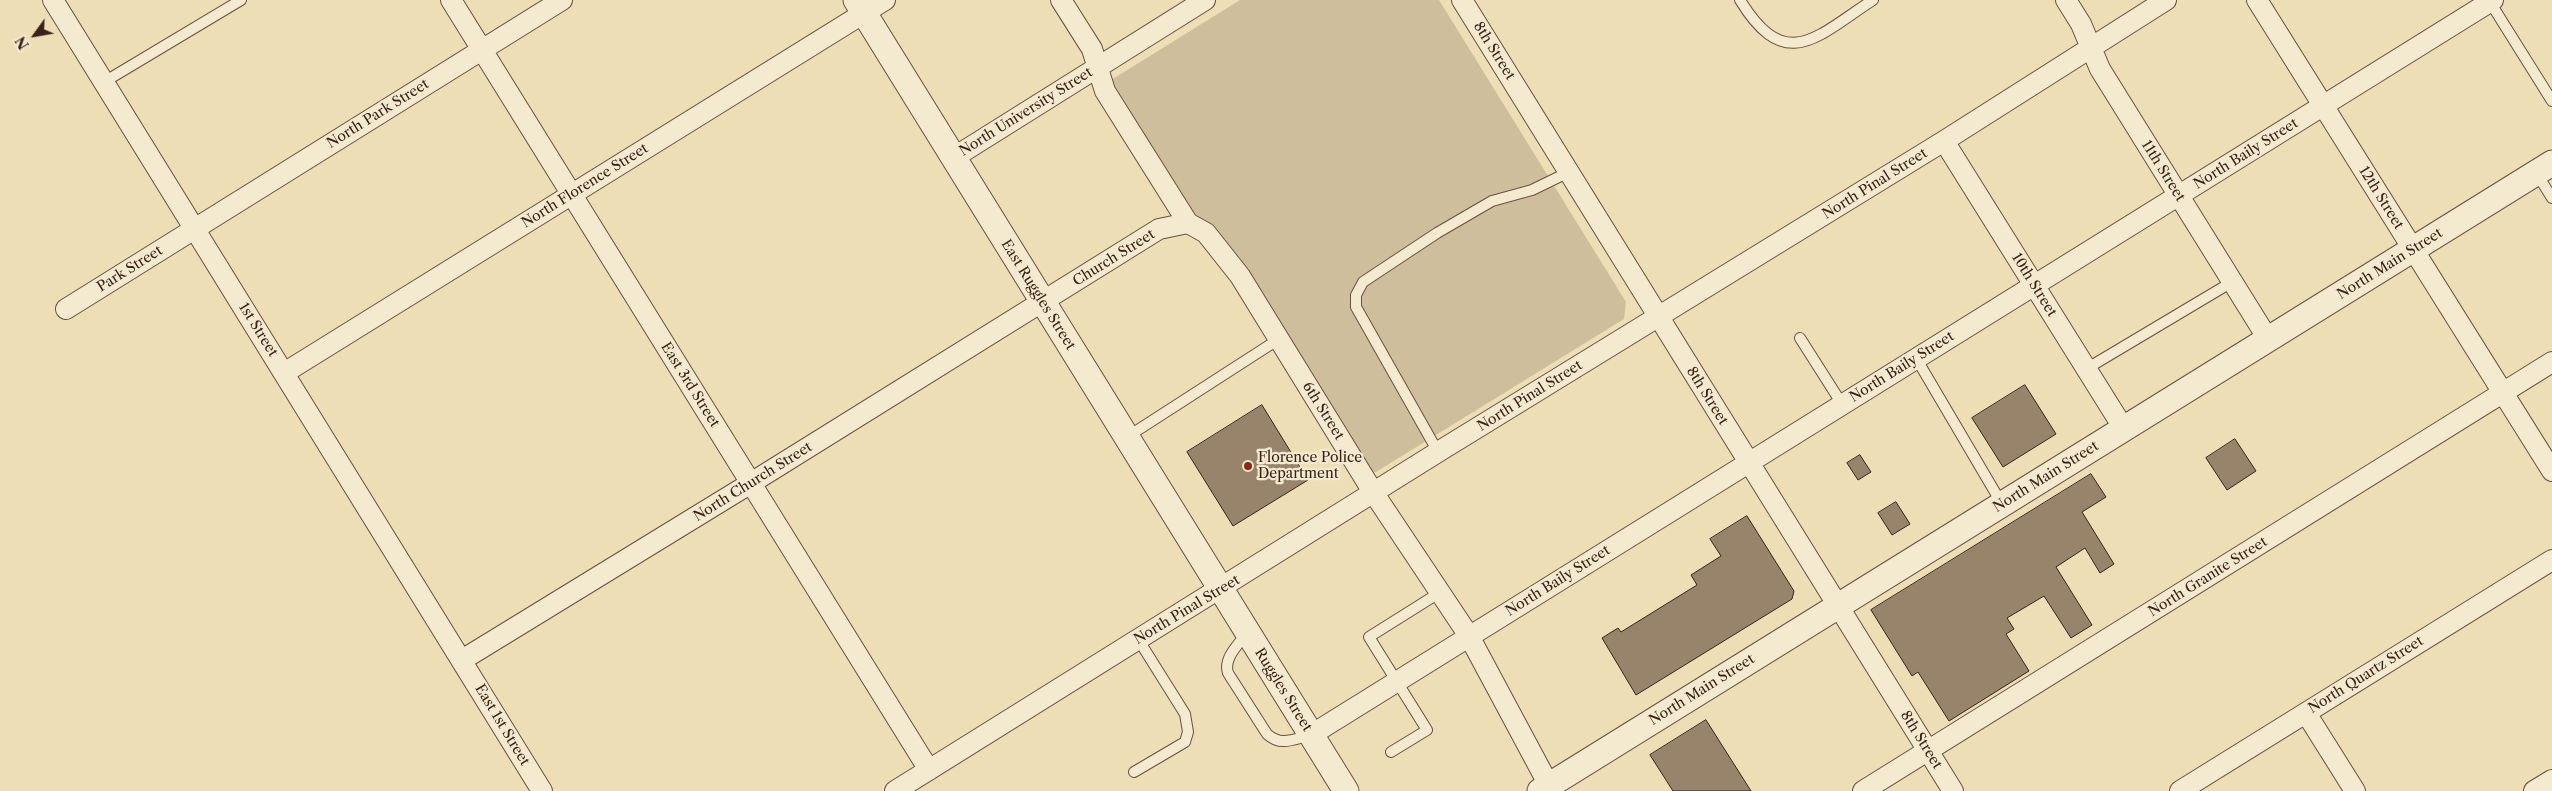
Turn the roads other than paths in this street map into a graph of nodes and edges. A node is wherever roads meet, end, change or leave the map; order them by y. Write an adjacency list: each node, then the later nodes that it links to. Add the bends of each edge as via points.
1 (53, 0): 20 (street, 1st Street)
2 (241, 0): 20 (lane)
3 (451, 0): 18 (street, East 3rd Street)
4 (562, 0): 18 (street, North Park Street)
5 (885, 0): 15 (street, North Florence Street)
6 (1061, 0): 19 (street, 6th Street, via 1092,49)
7 (1205, 0): 19 (street, North University Street)
8 (1462, 0): 26 (street, 8th Street)
9 (1740, 0): 10 (lane, via 1754,22 1772,39 1794,45 1815,37)
10 (1874, 0)
11 (2066, 0): 17 (street, 11th Street, via 2082,24)
12 (2166, 0): 17 (street, North Pinal Street)
13 (2257, 0): 22 (street, 12th Street)
14 (2491, 1): 16 (street, North Baily Street); 21 (lane)
15 (860, 6): 24 (street, East Ruggles Street); 27 (street, North Florence Street)
16 (2464, 8): 22 (street, North Baily Street)
17 (2091, 47): 23 (street, North Pinal Street); 28 (street, 11th Street, via 2100,69)
18 (482, 50): 27 (street, East 3rd Street); 31 (street, North Park Street)
19 (1098, 67): 24 (street, North University Street); 30 (street, 6th Street, via 1106,92)
20 (104, 82): 31 (street, 1st Street)
21 (2552, 101)
22 (2323, 106): 28 (street, North Baily Street); 32 (street, 12th Street)
23 (1944, 141): 34 (street, 10th Street); 37 (street, North Pinal Street)
24 (954, 158): 35 (street, East Ruggles Street)
25 (2544, 168): 29 (lane); 32 (street, North Main Street)
26 (1569, 172): 37 (street, 8th Street); 49 (lane, via 1532,190 1484,205 1363,282 1356,295 1356,307)
27 (572, 194): 44 (street, North Florence Street); 52 (street, East 3rd Street)
28 (2178, 195): 33 (street, 11th Street); 34 (street, North Baily Street)
29 (2552, 198)
30 (1188, 223): 35 (street, Church Street, via 1159,229); 39 (street, 6th Street, via 1206,233 1240,276)
31 (195, 228): 36 (street, Park Street); 44 (street, 1st Street)
32 (2413, 250): 40 (street, North Main Street); 45 (street, 12th Street)
33 (2232, 282): 40 (street, 11th Street); 43 (lane)
34 (2034, 285): 41 (street, North Baily Street); 43 (street, 10th Street)
35 (1043, 302): 48 (street, East Ruggles Street); 52 (street, North Church Street)
36 (66, 309)
37 (1659, 317): 49 (street, North Pinal Street); 50 (street, 8th Street)
38 (1800, 338): 46 (lane)
39 (1279, 339): 48 (lane); 53 (street, 6th Street)
40 (2268, 339): 47 (street, North Main Street)
41 (1916, 358): 46 (street, North Baily Street); 54 (lane)
42 (2552, 362): 45 (street, North Granite Street)
43 (2086, 369): 47 (street, 10th Street)
44 (284, 373): 62 (street, 1st Street)
45 (2503, 393): 51 (street, 12th Street); 66 (street, North Granite Street)
46 (1842, 404): 50 (street, North Baily Street)
47 (2124, 429): 54 (street, North Main Street)
48 (1127, 437): 56 (street, East Ruggles Street)
49 (1438, 452): 53 (street, North Pinal Street)
50 (1749, 462): 58 (street, 8th Street); 60 (street, North Baily Street)
51 (2552, 471)
52 (751, 483): 62 (street, North Church Street); 68 (street, East 3rd Street)
53 (1373, 492): 56 (street, North Pinal Street); 57 (street, 6th Street)
54 (2002, 504): 58 (street, North Main Street)
55 (2552, 560): 64 (street, North Quartz Street)
56 (1221, 589): 59 (street, Ruggles Street); 61 (street, North Pinal Street)
57 (1439, 593): 60 (street, 6th Street); 63 (lane, via 1369,637)
58 (1837, 606): 66 (street, 8th Street); 71 (street, North Main Street)
59 (1248, 632): 65 (street, Ruggles Street); 65 (lane, via 1228,660 1228,672 1274,741)
60 (1469, 636): 63 (street, North Baily Street); 71 (street, 6th Street)
61 (1138, 639): 68 (street, North Pinal Street); 69 (lane, via 1185,714 1188,732 1185,742)
62 (462, 660): 72 (street, East 1st Street)
63 (1397, 681): 65 (street, North Baily Street); 67 (lane, via 1427,730)
64 (2306, 713): 77 (street, North Quartz Street); 78 (street)
65 (1311, 735): 74 (street, Ruggles Street)
66 (1928, 751): 75 (street, North Granite Street); 76 (street, 8th Street)
67 (1391, 752)
68 (929, 770): 73 (street, North Pinal Street)
69 (1134, 772)
70 (2552, 780): 79 (street)
71 (1547, 789)
72 (542, 791)
73 (895, 791)
74 (1346, 791)
75 (1863, 791)
76 (1953, 791)
77 (2180, 791)
78 (2355, 791)
79 (2534, 791)

